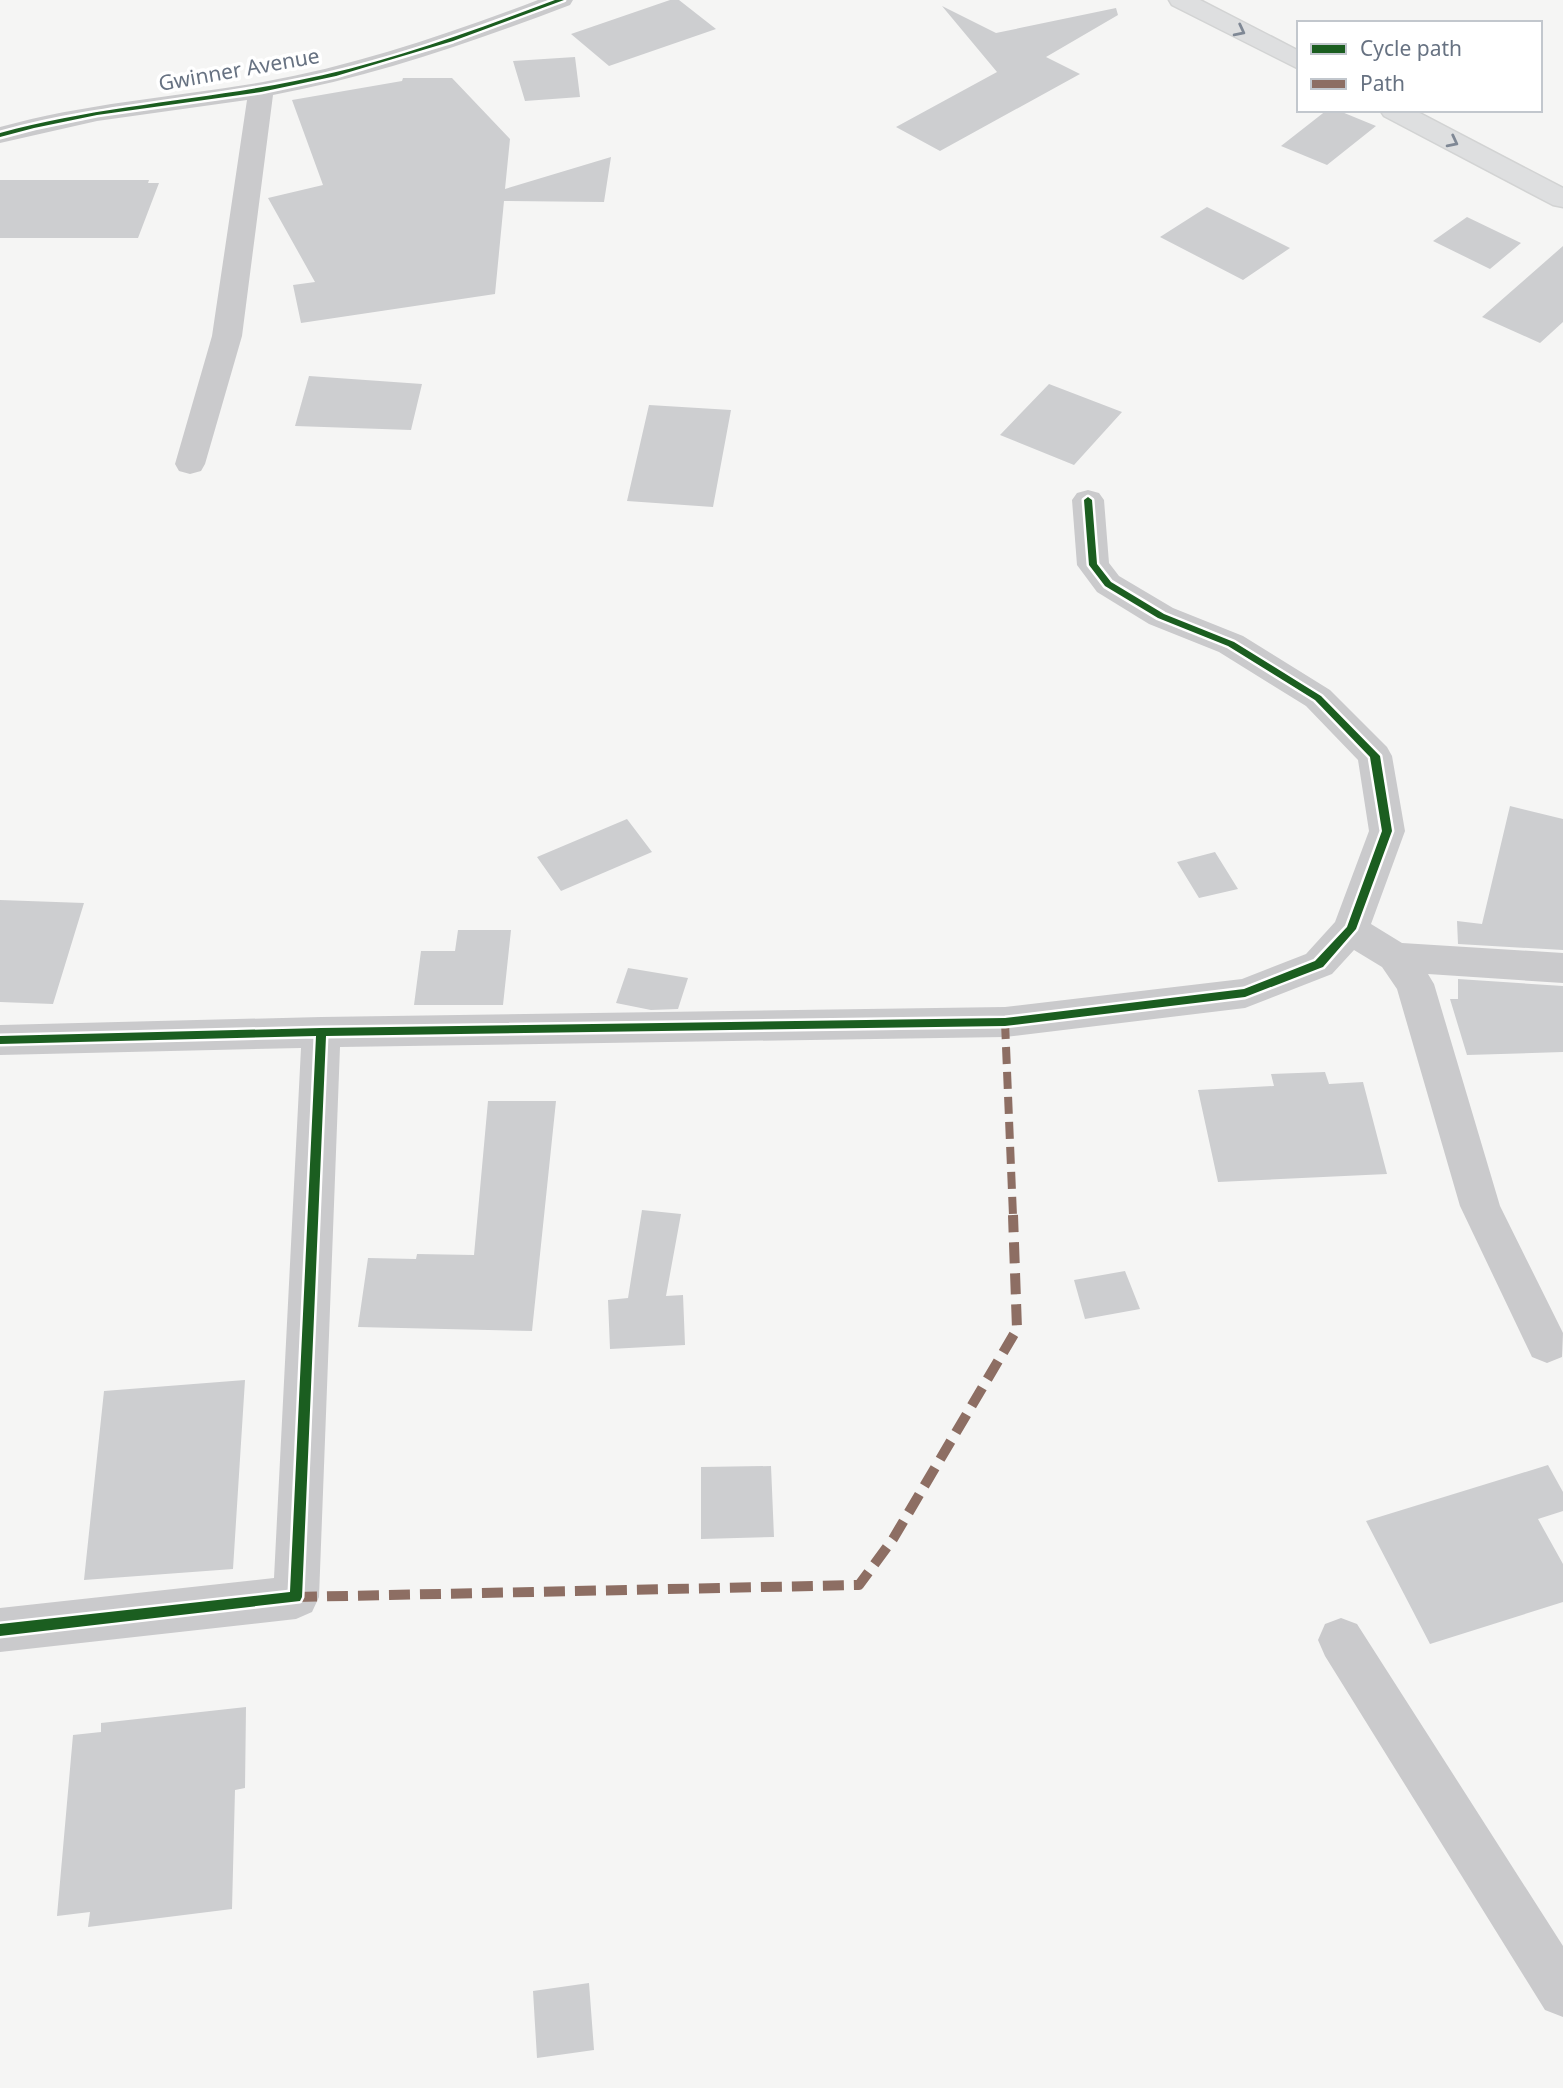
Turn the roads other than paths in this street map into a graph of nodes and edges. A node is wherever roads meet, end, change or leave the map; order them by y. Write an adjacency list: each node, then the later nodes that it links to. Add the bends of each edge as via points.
1 (561, 0): 6 (street, Gwinner Avenue, via 388,58)
2 (1181, 0): 5 (main road, one-way to 5)
3 (1225, 0): 4 (main road)
4 (1297, 36)
5 (1297, 60)
6 (261, 90): 9 (street, Gwinner Avenue, via 85,113); 12 (street, via 227,336)
7 (1397, 112): 11 (main road, one-way to 11)
8 (1450, 112): 10 (main road)
9 (0, 135)
10 (1507, 141)
11 (1563, 199)
12 (190, 464)
13 (1088, 500): 14 (street, via 1093,565 1108,584 1161,616 1230,644 1318,698 1375,756 1387,831)
14 (1351, 929): 15 (street); 17 (street, via 1319,964 1245,993 1005,1022)
15 (1395, 957): 16 (street); 19 (street, via 1415,984 1480,1206)
16 (1563, 968)
17 (321, 1032): 18 (street); 20 (street, via 296,1597)
18 (0, 1040)
19 (1547, 1344)
20 (0, 1630)
21 (1342, 1640): 22 (street)
22 (1563, 1992)

